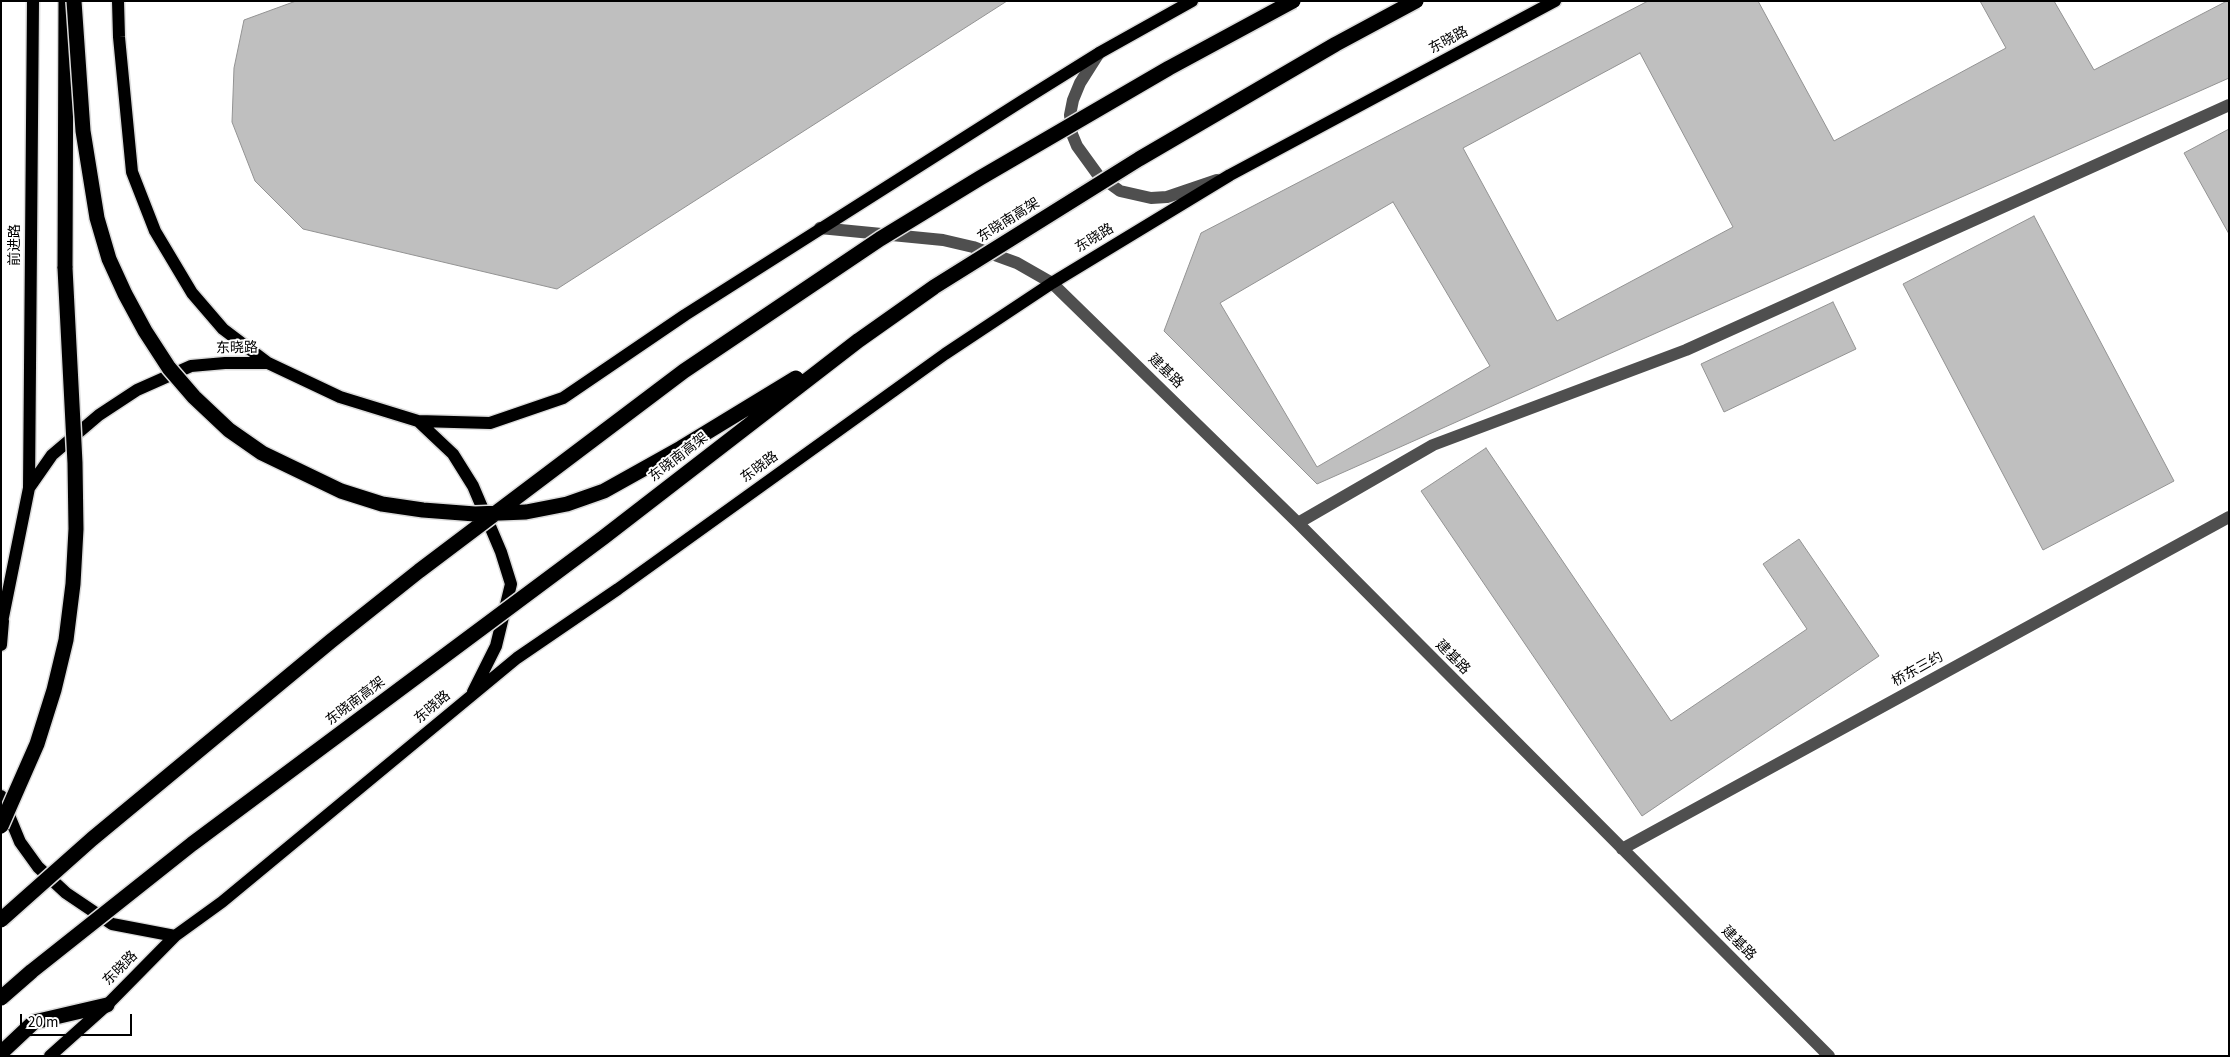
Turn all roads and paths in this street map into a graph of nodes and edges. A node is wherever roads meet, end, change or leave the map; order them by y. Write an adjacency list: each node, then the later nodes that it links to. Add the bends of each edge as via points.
1 (33, 1): 17 (main road, 前进路)
2 (66, 1): 24 (highway, bridge, via 66,268 76,529 73,584 66,640 54,690 37,744)
3 (74, 1): 14 (highway, bridge, via 83,131 97,218 124,294 169,368 229,430 262,453 333,488 382,504 475,514 526,512 567,504 604,491 639,473)
4 (118, 1): 15 (main road, via 132,172 155,231 192,293 223,329)
5 (1192, 1): 9 (main road, 东晓路)
6 (1294, 1): 26 (highway, bridge, via 1169,68 980,178 880,239 684,371 331,641 92,839)
7 (1416, 1): 14 (highway, 东晓南高架, bridge, via 1328,48 1139,159 934,287)
8 (1555, 1): 11 (main road, 东晓路)
9 (1099, 53): 11 (street, via 1072,100 1070,116 1077,146 1098,175 1120,191 1151,198 1166,197); 12 (main road, 东晓路)
10 (2229, 105): 19 (street, via 1686,350 1433,445)
11 (1230, 175): 13 (main road, 东晓路)
12 (820, 228): 13 (street, 建基路, via 943,240 973,247 1017,263); 16 (main road, 东晓路, via 563,398 490,423)
13 (1052, 283): 19 (street, 建基路); 22 (main road, 东晓路, via 928,365 517,658)
14 (859, 340): 28 (highway, 东晓南高架, bridge, via 604,537 192,844)
15 (268, 363): 16 (main road, 东晓路, via 340,396); 17 (main road, 东晓路, via 225,362 191,366 137,390 99,415 52,455)
16 (418, 421): 22 (main road, via 453,454 473,486 511,584 496,646)
17 (29, 488): 20 (main road, 东晓路)
18 (2229, 517): 25 (street, 桥东三约)
19 (1298, 524): 25 (street, 建基路)
20 (2, 624): 21 (main road, 东晓路)
21 (1, 645)
22 (471, 696): 27 (main road, 东晓路, via 222,902)
23 (1, 796): 27 (main road, via 20,842 38,867 66,893 112,924)
24 (1, 826)
25 (1622, 850): 32 (street, 建基路)
26 (1, 920)
27 (175, 936): 29 (main road, 东晓路)
28 (1, 998)
29 (107, 1004): 30 (highway, via 34,1022); 31 (main road, 东晓路)
30 (1, 1053)
31 (50, 1056)
32 (1829, 1056)

